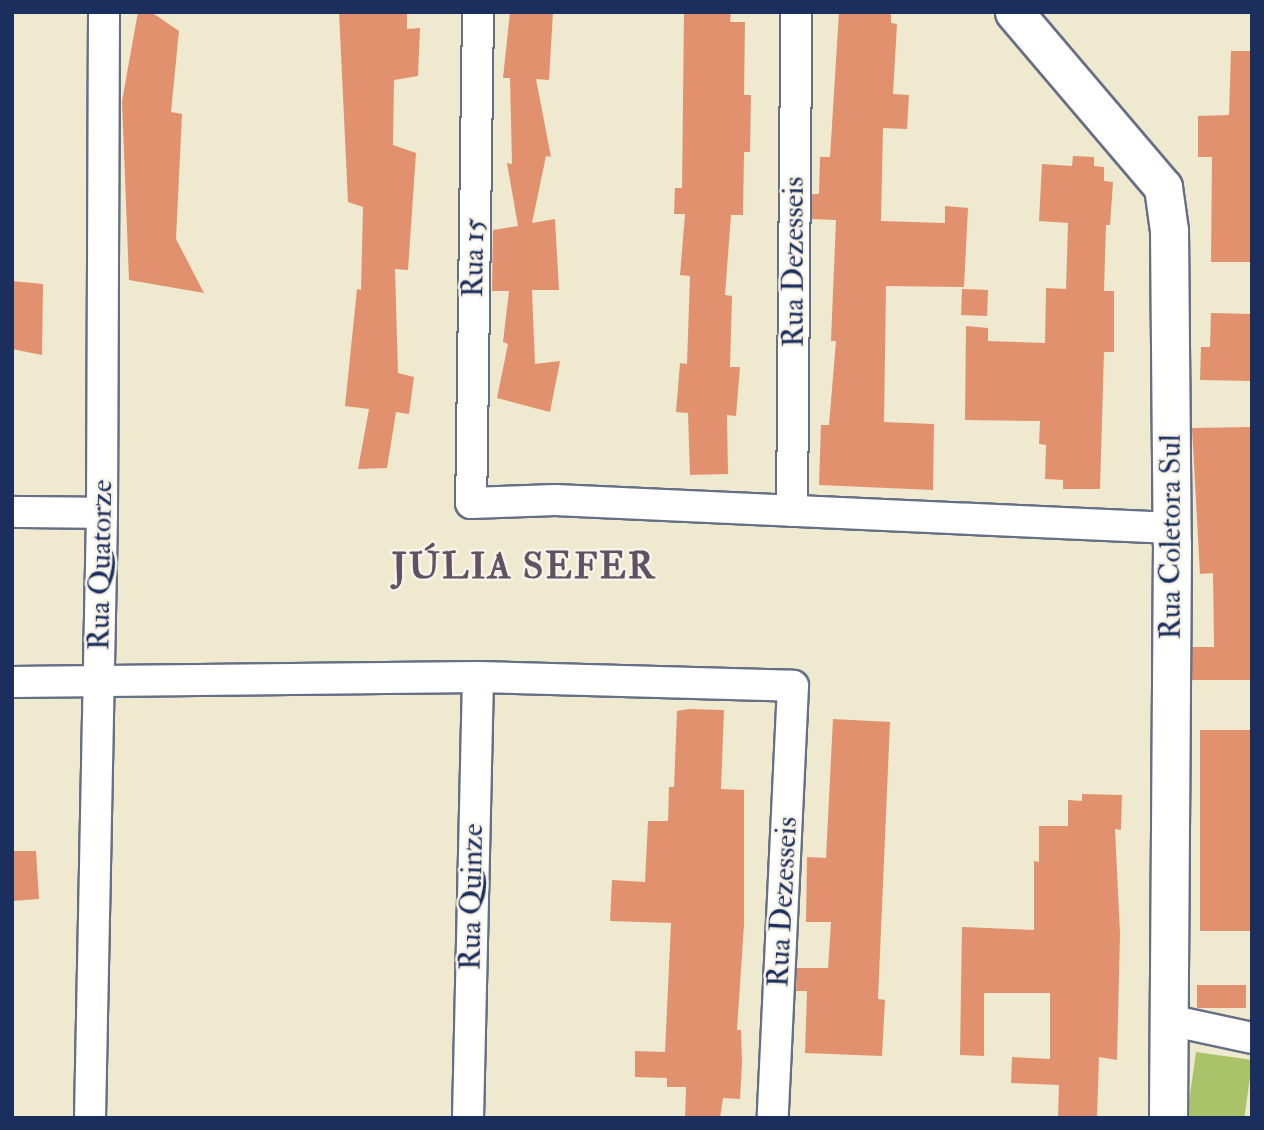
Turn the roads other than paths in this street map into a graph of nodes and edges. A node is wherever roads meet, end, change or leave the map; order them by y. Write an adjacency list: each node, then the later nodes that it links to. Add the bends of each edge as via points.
1 (104, 12): 7 (street, Rua Quatorze)
2 (478, 12): 5 (street, Rua 15, via 471,503 555,500)
3 (796, 12): 5 (street, Rua Dezesseis)
4 (1014, 12): 8 (street, Rua Coletora Sul, via 1163,187 1168,230)
5 (792, 511): 8 (street)
6 (12, 512): 7 (street)
7 (102, 513): 10 (street, Rua Quatorze)
8 (1172, 528): 12 (street, Rua Coletora Sul)
9 (478, 677): 10 (street); 15 (street, Rua Quinze); 16 (street, Rua Dezesseis, via 793,686)
10 (99, 680): 11 (street); 14 (street, Rua Quatorze)
11 (12, 681)
12 (1169, 1020): 13 (street); 17 (street, Rua Coletora Sul)
13 (1252, 1038)
14 (90, 1118)
15 (468, 1118)
16 (773, 1118)
17 (1168, 1118)

